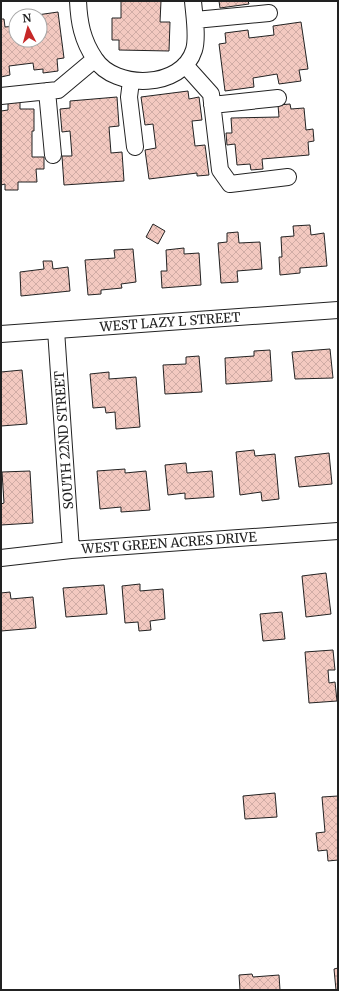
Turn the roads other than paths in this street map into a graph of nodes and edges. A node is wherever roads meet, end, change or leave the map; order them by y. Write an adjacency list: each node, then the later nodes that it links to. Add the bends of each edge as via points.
1 (78, 1): 5 (street, via 80,28)
2 (193, 1): 4 (street)
3 (269, 12): 4 (street)
4 (195, 20): 6 (street, via 194,50)
5 (95, 59): 7 (street, via 108,72); 8 (street, via 58,90)
6 (185, 65): 7 (street, via 156,81); 11 (street, via 211,94)
7 (131, 81): 12 (street, via 129,97)
8 (48, 91): 9 (street); 13 (street)
9 (1, 96)
10 (278, 98): 11 (street)
11 (212, 105): 14 (street, via 220,170 230,184)
12 (135, 147)
13 (53, 155)
14 (288, 178)
15 (338, 310): 16 (street, WEST LAZY L STREET)
16 (56, 330): 17 (street, WEST LAZY L STREET); 19 (street, SOUTH 22ND STREET)
17 (1, 334)
18 (338, 531): 19 (street, WEST GREEN ACRES DRIVE)
19 (71, 550): 20 (street, WEST GREEN ACRES DRIVE)
20 (1, 558)

